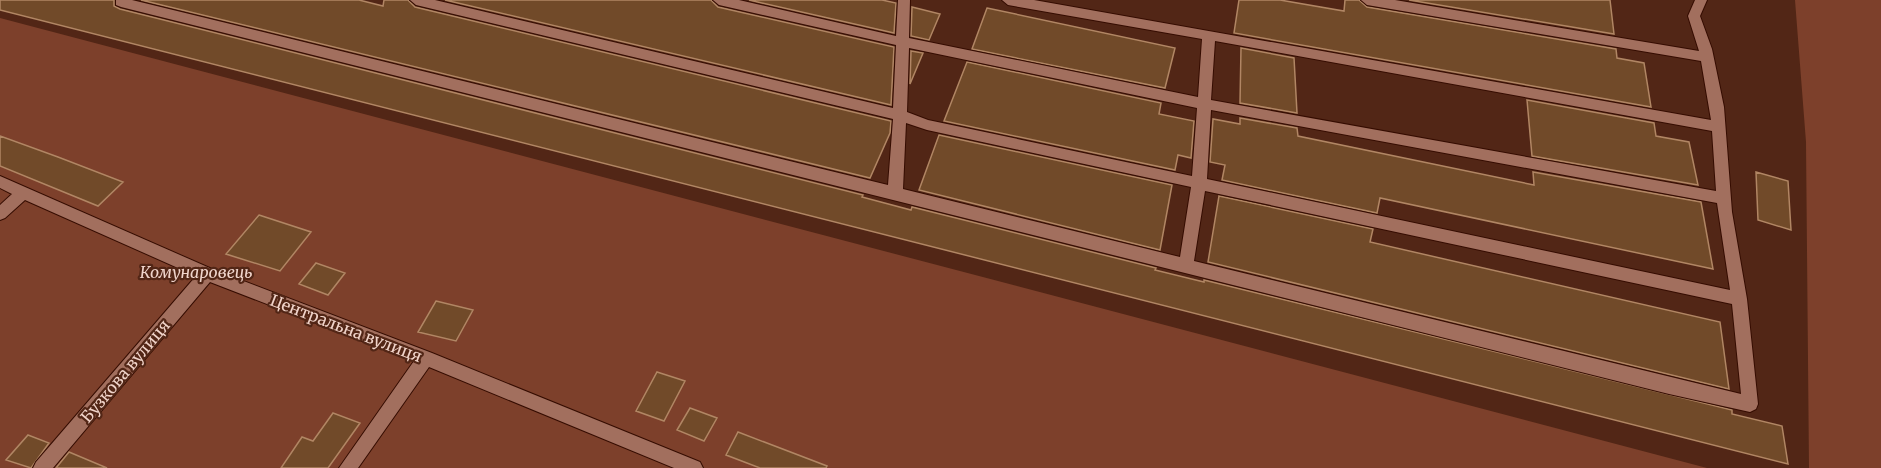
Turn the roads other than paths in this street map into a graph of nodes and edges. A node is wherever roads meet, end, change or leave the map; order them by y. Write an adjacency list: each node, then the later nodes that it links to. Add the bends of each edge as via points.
1 (416, 0): 12 (lane)
2 (719, 0): 9 (lane)
3 (904, 0): 9 (lane)
4 (1008, 0): 8 (lane)
5 (1367, 0): 10 (lane)
6 (119, 1): 17 (lane)
7 (1697, 1): 10 (lane, via 1694,16)
8 (1209, 35): 11 (lane); 13 (lane)
9 (903, 42): 11 (lane); 12 (lane)
10 (1707, 57): 13 (lane)
11 (1205, 104): 15 (lane); 18 (lane)
12 (900, 116): 15 (lane); 17 (lane)
13 (1718, 127): 18 (lane)
14 (0, 182): 16 (lane, Центральна вулиця)
15 (1199, 183): 20 (lane); 22 (lane)
16 (22, 193): 19 (lane); 21 (lane, Центральна вулиця)
17 (895, 193): 20 (lane)
18 (1724, 198): 22 (lane)
19 (0, 214)
20 (1186, 265): 22 (lane, via 1750,404)
21 (207, 274): 23 (lane, Центральна вулиця); 25 (lane, Бузкова вулиця)
22 (1739, 299)
23 (426, 358): 24 (lane, Центральна вулиця); 26 (lane)
24 (666, 463): 27 (lane, Центральна вулиця)
25 (42, 468)
26 (348, 468)
27 (694, 468)

